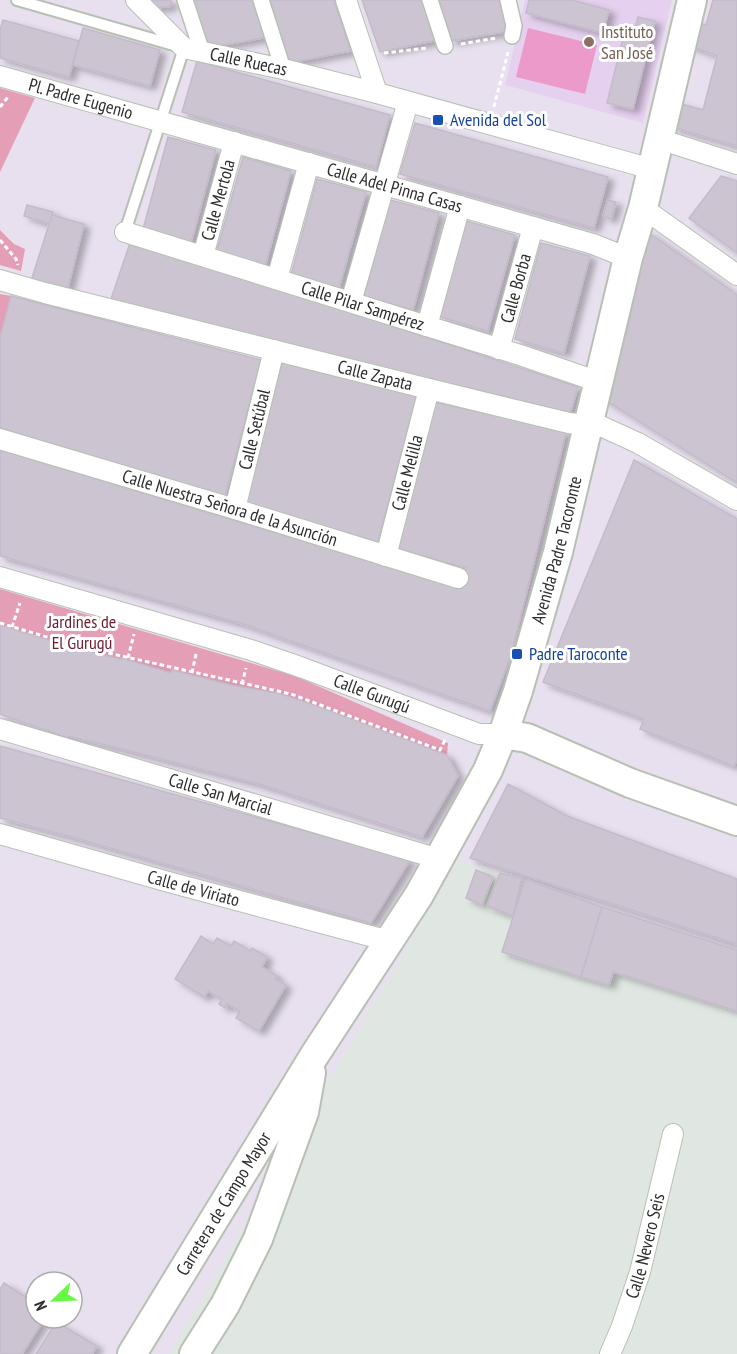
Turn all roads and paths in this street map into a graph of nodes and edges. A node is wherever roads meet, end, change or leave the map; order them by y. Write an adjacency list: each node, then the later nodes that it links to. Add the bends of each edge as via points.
1 (17, 0): 11 (lane)
2 (136, 0): 11 (street, Calle Ruecas)
3 (185, 0): 11 (street)
4 (261, 0): 12 (street)
5 (346, 0): 14 (street)
6 (430, 0): 10 (street)
7 (508, 0): 9 (street, via 514,26)
8 (692, 0): 18 (main road, Avenida Padre Tacoronte)
9 (512, 36): 17 (path)
10 (445, 46)
11 (193, 50): 12 (street, Calle Ruecas); 16 (lane)
12 (283, 69): 14 (street, Calle Ruecas)
13 (0, 76): 16 (street, Pl. Padre Eugenio)
14 (377, 93): 15 (street)
15 (408, 102): 17 (street); 23 (street)
16 (160, 121): 19 (street, Calle Adel Pinna Casas); 27 (lane)
17 (489, 124): 22 (street)
18 (659, 139): 21 (street); 22 (main road, Avenida Padre Tacoronte)
19 (234, 142): 20 (street, Calle Adel Pinna Casas); 29 (street, Calle Mertola)
20 (309, 164): 23 (street, Calle Adel Pinna Casas); 32 (street)
21 (737, 164)
22 (652, 169): 25 (main road, Avenida Padre Tacoronte)
23 (384, 185): 24 (street, Calle Adel Pinna Casas); 35 (street)
24 (460, 206): 26 (street, Calle Adel Pinna Casas); 36 (street)
25 (643, 208): 30 (main road, Avenida Padre Tacoronte); 31 (street)
26 (533, 227): 30 (street, Calle Adel Pinna Casas); 37 (street, Calle Borba)
27 (125, 232): 29 (street, Calle Pilar Sampérez)
28 (0, 240): 34 (path, via 16,259)
29 (203, 256): 32 (street, Calle Pilar Sampérez)
30 (628, 258): 39 (main road, Avenida Padre Tacoronte)
31 (737, 275)
32 (277, 279): 35 (street, Calle Pilar Sampérez)
33 (0, 280): 34 (street, Calle Zapata)
34 (25, 288): 38 (street, Calle Zapata)
35 (351, 302): 36 (street, Calle Pilar Sampérez)
36 (427, 326): 37 (street, Calle Pilar Sampérez)
37 (499, 349): 39 (street, Calle Pilar Sampérez)
38 (274, 350): 40 (street, Calle Zapata); 44 (street, Calle Setúbal)
39 (598, 382): 41 (main road, Avenida Padre Tacoronte)
40 (429, 389): 41 (street, Calle Zapata); 45 (street, Calle Melilla)
41 (588, 425): 43 (street, Calle Zapata, via 603,427 638,443); 57 (main road, Avenida Padre Tacoronte, via 558,552)
42 (0, 439): 44 (street, Calle Nuestra Señora de la Asunción)
43 (737, 500)
44 (234, 509): 45 (street, Calle Nuestra Señora de la Asunción)
45 (386, 556): 47 (street, Calle Nuestra Señora de la Asunción)
46 (0, 577): 48 (street, Calle Gurugú)
47 (458, 578)
48 (87, 602): 50 (street, Calle Gurugú); 53 (path)
49 (18, 608): 52 (path)
50 (138, 617): 54 (path); 55 (street, Calle Gurugú, via 261,654)
51 (0, 623): 52 (path)
52 (12, 627): 53 (path)
53 (77, 646): 54 (path)
54 (128, 658): 55 (path, via 291,694 440,750)
55 (452, 724): 57 (street, Calle Gurugú, via 479,734)
56 (0, 729): 60 (street, Calle San Marcial)
57 (503, 734): 58 (main road, Calle Gurugú, via 527,738 630,783); 60 (main road, Avenida Padre Tacoronte, via 488,770)
58 (736, 820)
59 (0, 834): 61 (street, Calle de Viriato)
60 (439, 859): 61 (main road, Avenida Padre Tacoronte)
61 (389, 941): 62 (main road, Avenida Padre Tacoronte)
62 (314, 1056): 64 (main road, Carretera de Campo Mayor); 65 (main road, via 304,1112 258,1239 225,1305)
63 (673, 1134): 66 (street, Calle Nevero Seis, via 640,1272)
64 (132, 1354)
65 (194, 1354)
66 (610, 1354)

